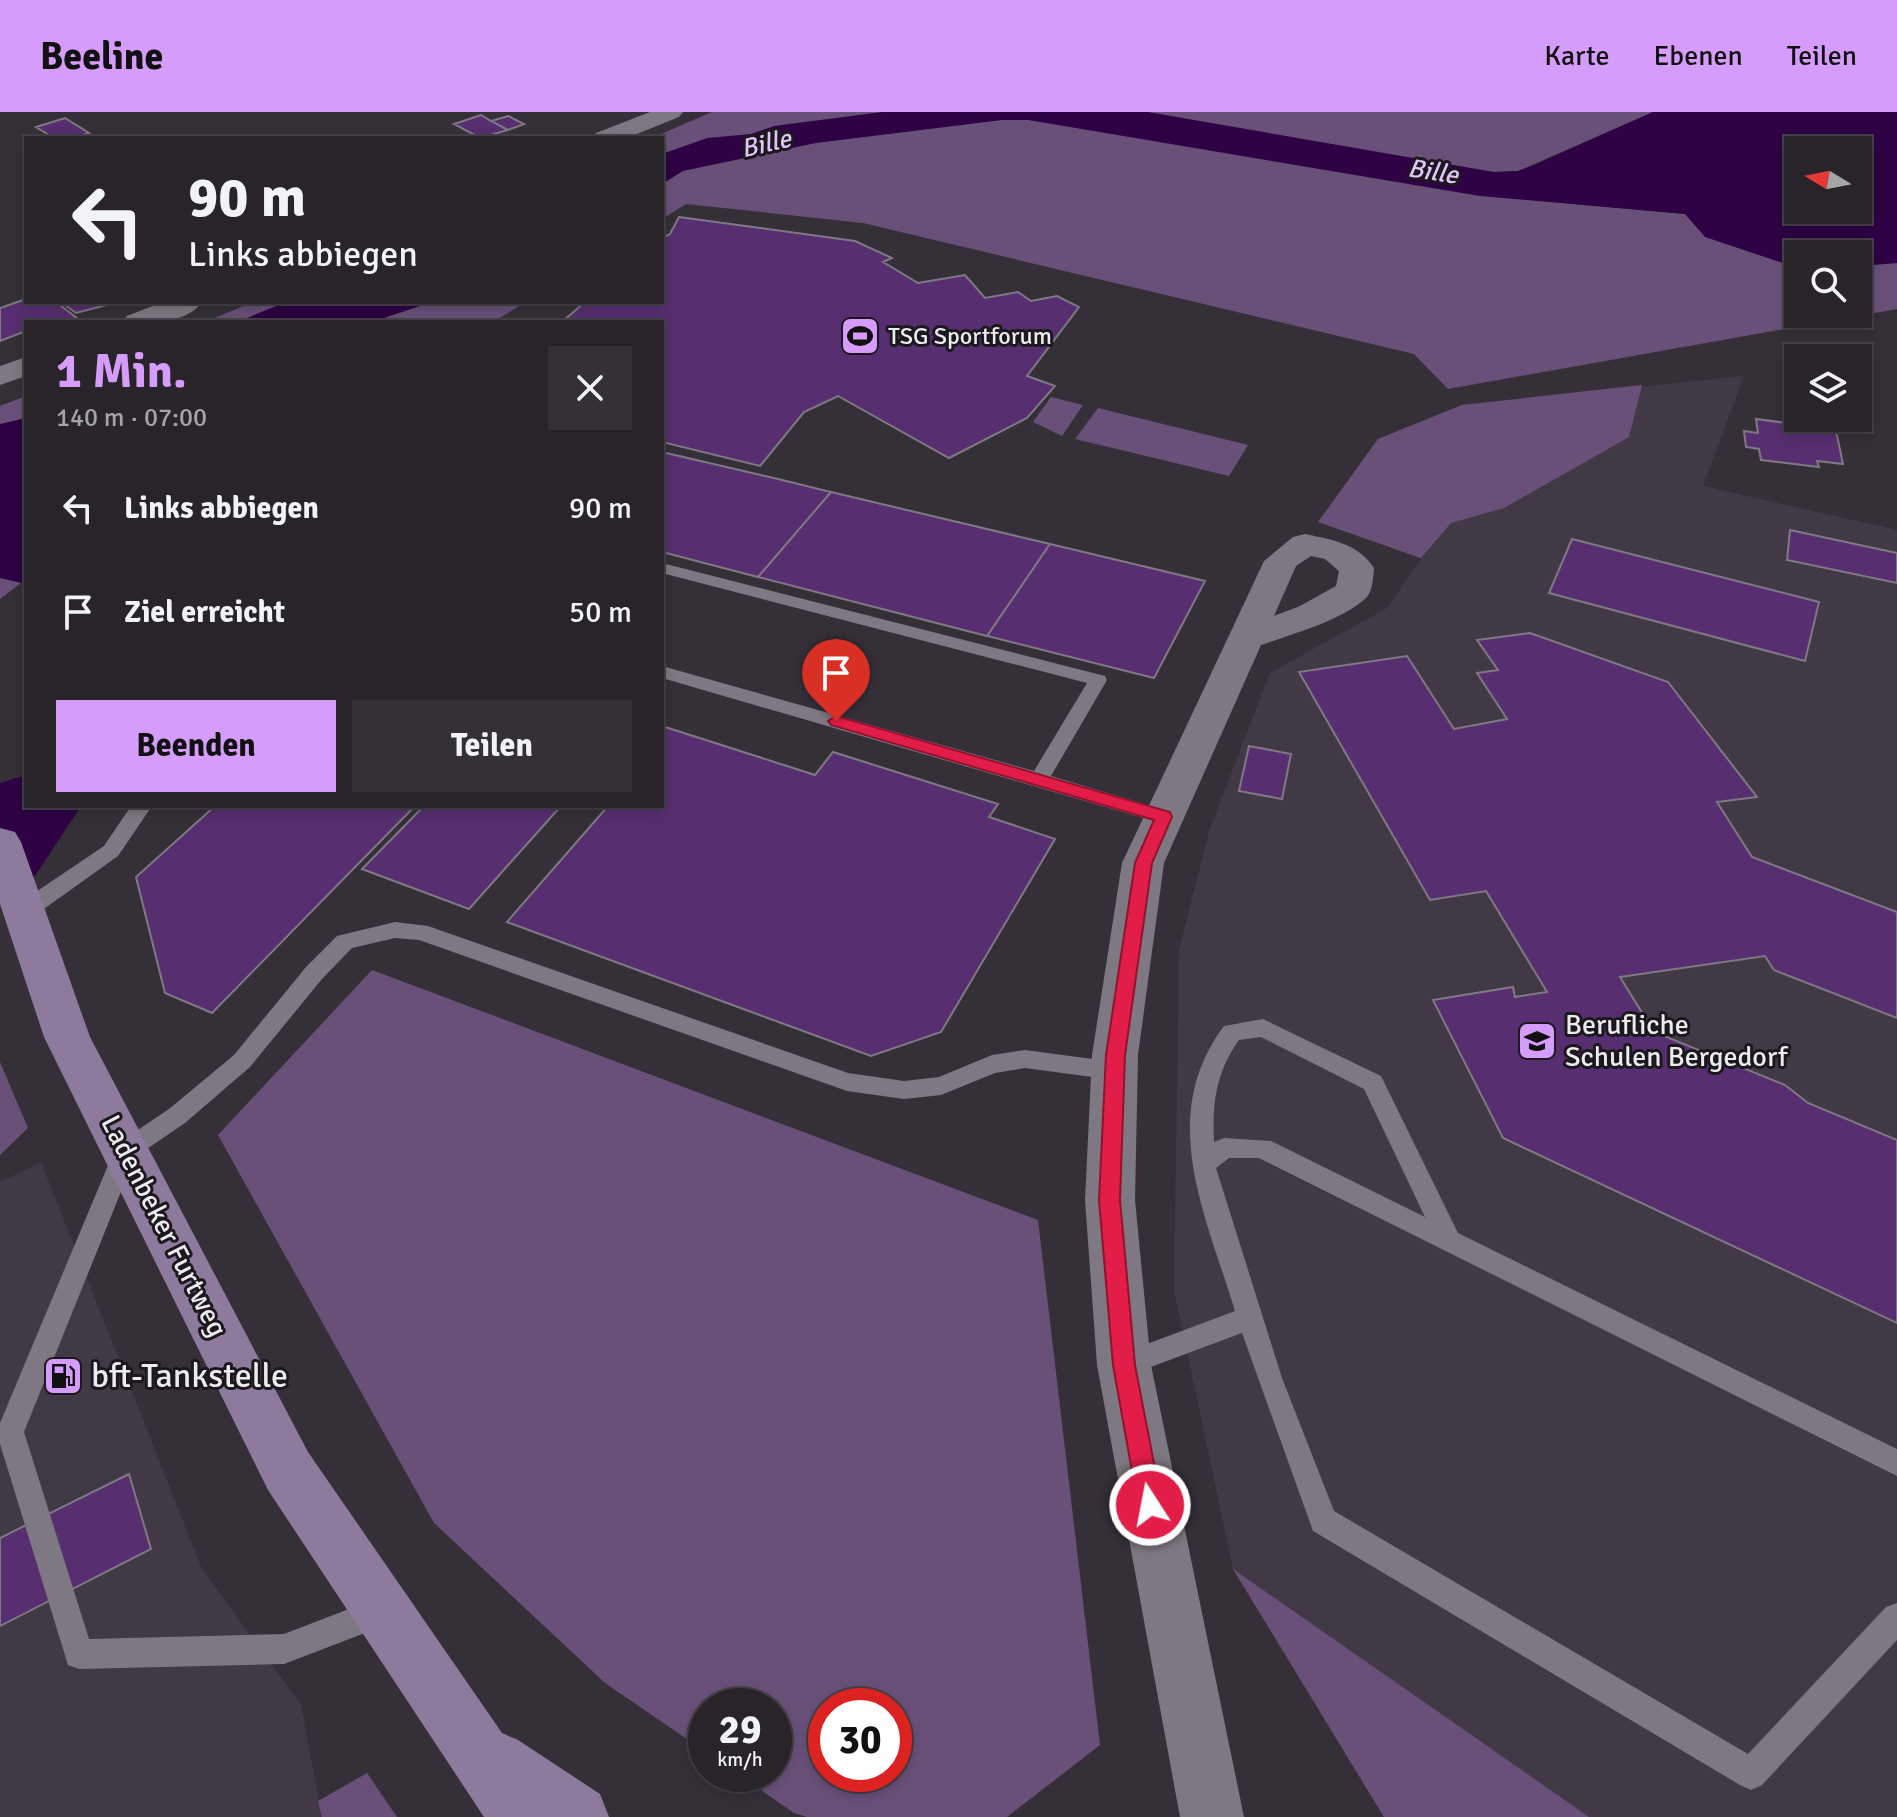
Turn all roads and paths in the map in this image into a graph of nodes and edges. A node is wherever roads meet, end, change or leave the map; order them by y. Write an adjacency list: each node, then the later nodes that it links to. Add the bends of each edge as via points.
1 (671, 112): 2 (street)
2 (610, 136)
3 (183, 304): 4 (street)
4 (142, 320)
5 (24, 367): 6 (street)
6 (0, 376)
7 (664, 569): 10 (lane, via 1098,680)
8 (1245, 638): 12 (street)
9 (664, 673): 10 (lane)
10 (1039, 779): 12 (lane)
11 (141, 808): 13 (lane, via 111,851)
12 (1164, 817): 14 (street, via 1143,863)
13 (15, 880): 15 (street, Ladenbeker Furtweg, via 67,1037)
14 (1115, 1071): 15 (lane, via 1025,1059 992,1064 941,1086 904,1090 847,1082 474,949 395,930 345,942 242,1061); 19 (street, via 1110,1200)
15 (126, 1151): 21 (street, Ladenbeker Furtweg, via 288,1471); 21 (lane, via 10,1432 79,1654 284,1649)
16 (1203, 1165): 17 (lane, via 1224,1148 1262,1148); 17 (lane, via 1200,1105 1214,1054 1232,1032 1263,1028 1373,1083); 18 (lane)
17 (1450, 1242): 20 (lane)
18 (1249, 1318): 19 (lane); 22 (lane, via 1323,1521 1751,1774)
19 (1124, 1365): 26 (street)
20 (1897, 1463)
21 (381, 1611): 23 (street, Ladenbeker Furtweg)
22 (1897, 1618)
23 (474, 1747): 24 (street, Ladenbeker Furtweg); 25 (street, Ladenbeker Furtweg)
24 (522, 1817)
25 (577, 1817)
26 (1212, 1817)

